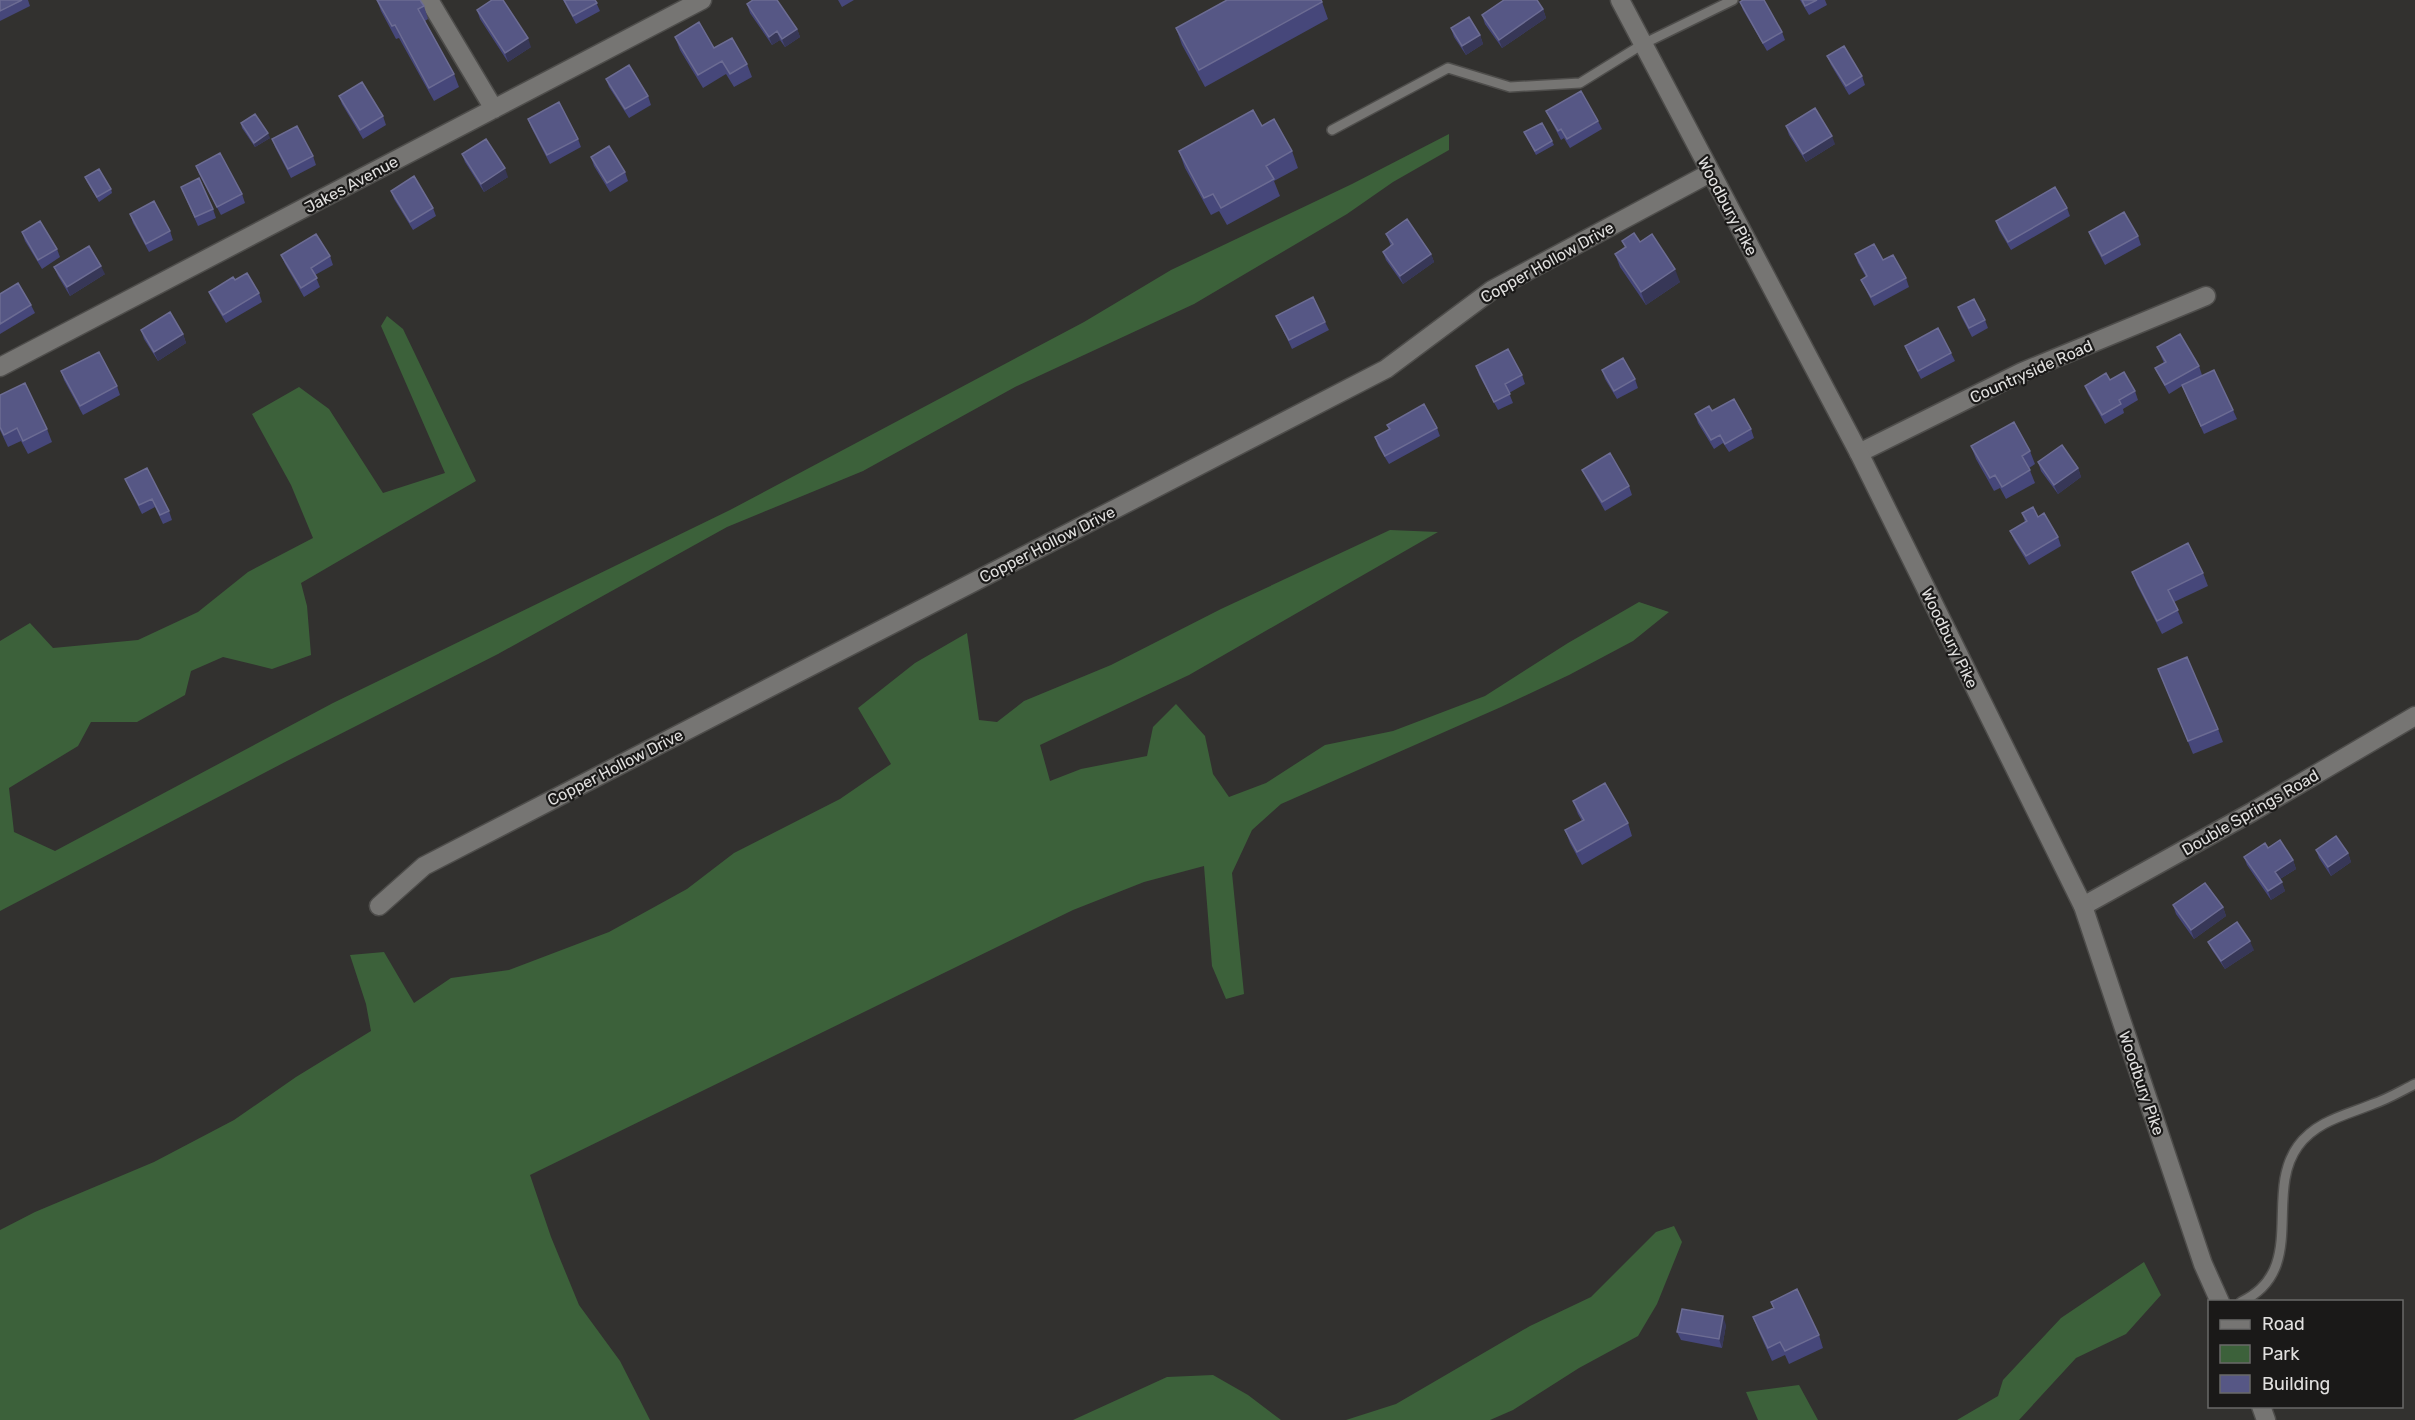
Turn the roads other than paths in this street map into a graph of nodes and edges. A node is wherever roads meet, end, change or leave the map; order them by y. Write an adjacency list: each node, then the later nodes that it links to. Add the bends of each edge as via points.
1 (429, 0): 6 (street)
2 (702, 0): 6 (street, Jakes Avenue)
3 (1620, 0): 5 (street, Woodbury Pike)
4 (1733, 0): 5 (lane)
5 (1643, 44): 7 (lane, via 1580,83 1510,87 1448,68); 8 (street, Woodbury Pike)
6 (494, 109): 10 (street, Jakes Avenue)
7 (1332, 130)
8 (1710, 173): 11 (street, Woodbury Pike); 13 (street, Copper Hollow Drive, via 1492,290 1386,369 424,866)
9 (2206, 296): 11 (street, Countryside Road, via 2022,372)
10 (0, 368)
11 (1859, 453): 14 (street, Woodbury Pike)
12 (2415, 716): 14 (street, Double Springs Road)
13 (379, 906)
14 (2083, 906): 16 (street, Woodbury Pike, via 2203,1264)
15 (2415, 1084): 17 (lane, via 2332,1119 2313,1130 2299,1145 2283,1180 2279,1259 2267,1282)
16 (2219, 1300)
17 (2245, 1300)

